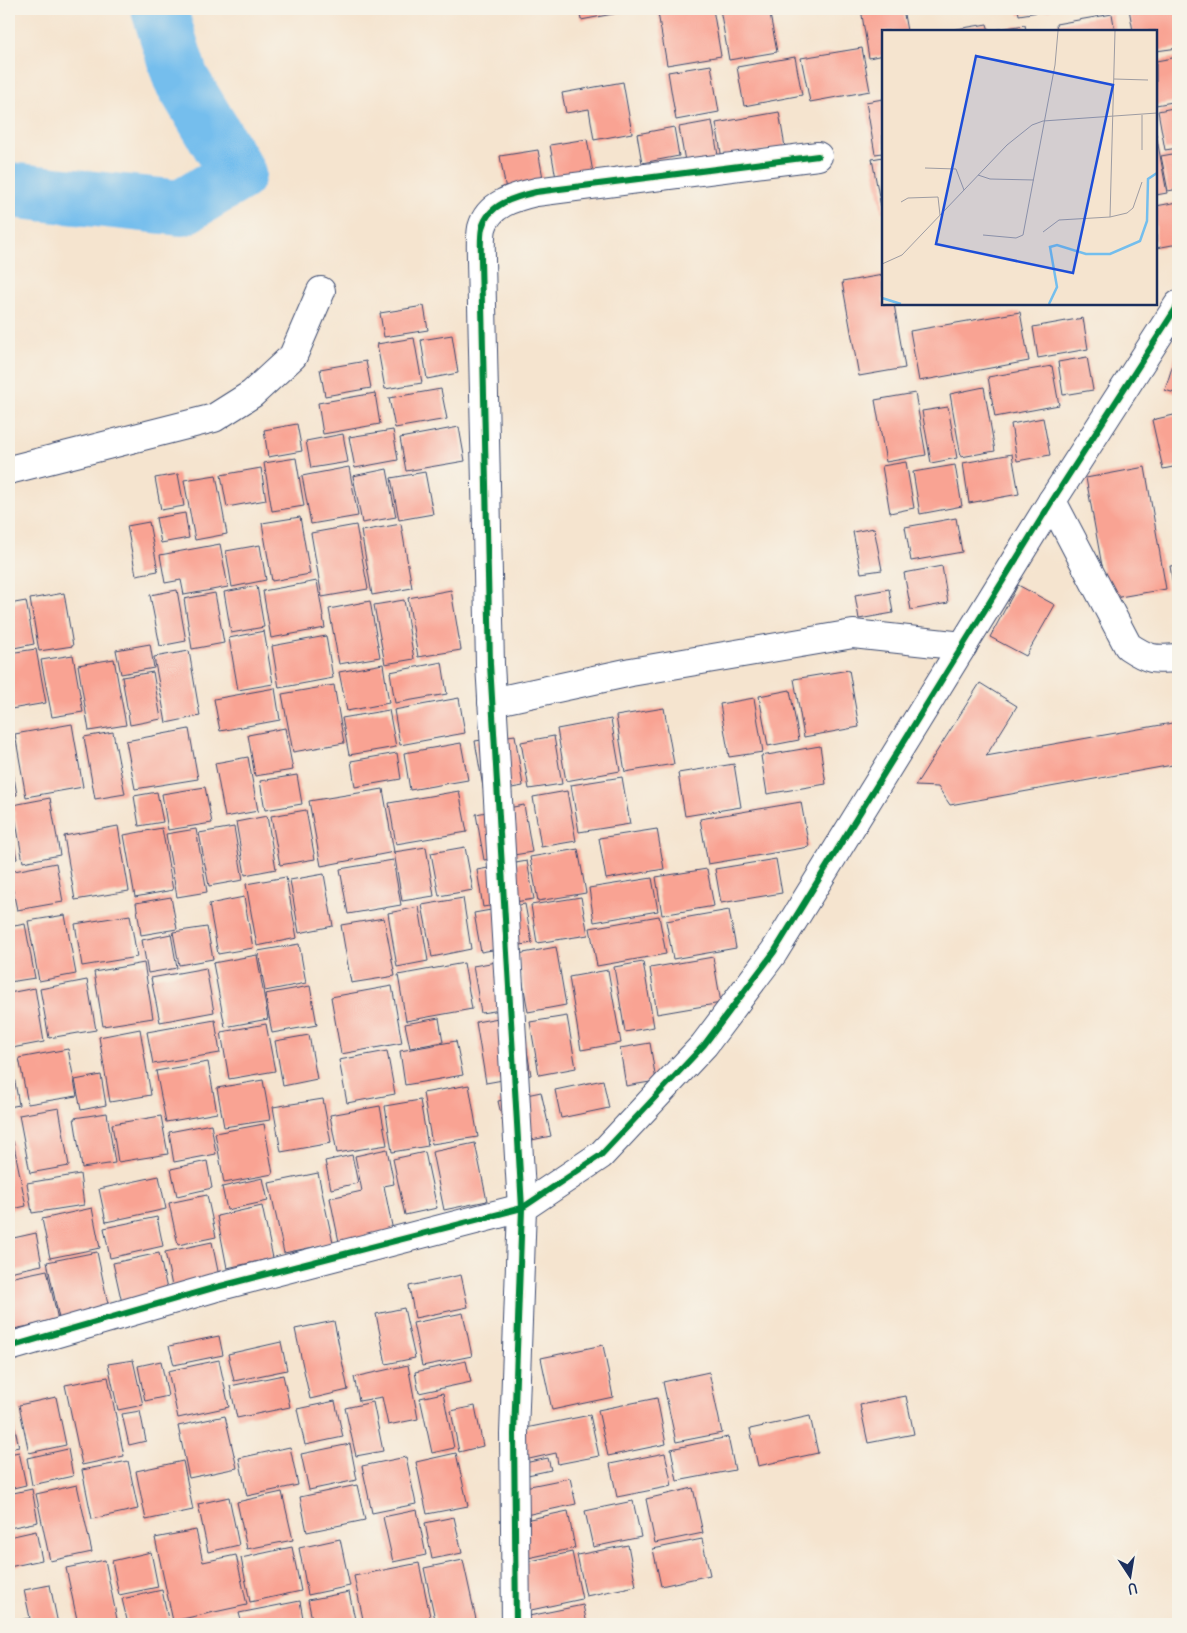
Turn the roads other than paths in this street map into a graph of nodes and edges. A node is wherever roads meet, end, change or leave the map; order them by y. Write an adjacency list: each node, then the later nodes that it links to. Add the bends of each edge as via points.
1 (818, 156): 8 (street, via 536,192 514,198 493,209 482,227)
2 (321, 291): 4 (street, via 293,356 252,394 214,418)
3 (1178, 305): 5 (street)
4 (9, 470)
5 (1052, 501): 6 (street); 7 (street, via 1128,646 1156,660)
6 (963, 646): 8 (street, via 853,634 631,672); 9 (street, via 774,952 704,1045 601,1155)
7 (1178, 658)
8 (492, 702): 9 (street)
9 (522, 1208): 10 (street, via 213,1288); 11 (street, via 514,1434)
10 (9, 1347)
11 (516, 1624)

